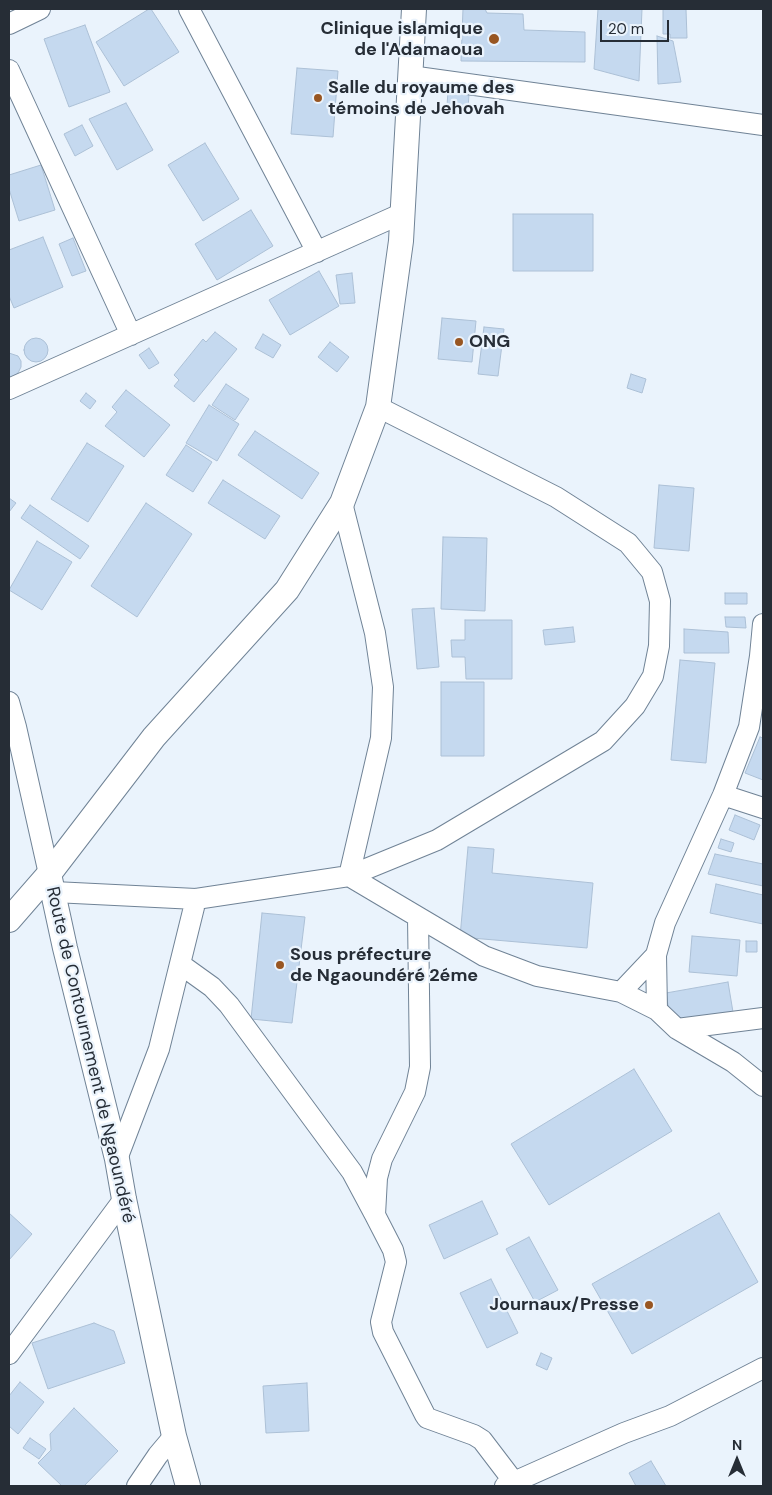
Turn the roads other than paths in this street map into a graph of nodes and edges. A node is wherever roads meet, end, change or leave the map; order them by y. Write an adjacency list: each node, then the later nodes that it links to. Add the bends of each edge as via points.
1 (40, 9): 4 (street)
2 (189, 9): 9 (street)
3 (414, 9): 6 (street, Route de Contournement de Ngaoundéré)
4 (9, 24)
5 (9, 70): 10 (street)
6 (410, 76): 7 (street); 8 (street, Route de Contournement de Ngaoundéré)
7 (763, 125)
8 (403, 213): 9 (street); 12 (street, Route de Contournement de Ngaoundéré)
9 (317, 252): 10 (street)
10 (131, 335): 11 (street)
11 (9, 389)
12 (378, 407): 13 (street, Route de Contournement de Ngaoundéré); 18 (street, via 556,497 628,543 652,572 660,601 659,646 653,676 635,706 603,741 437,840)
13 (342, 503): 18 (street, via 375,633 383,686 381,738); 19 (street, Route de Contournement de Ngaoundéré, via 288,590 154,737)
14 (763, 624): 16 (street, via 749,727)
15 (9, 702): 19 (street)
16 (723, 795): 17 (street); 23 (street, via 665,923)
17 (763, 808)
18 (348, 876): 20 (street); 21 (street)
19 (51, 883): 20 (street); 22 (street); 30 (street, Route de Contournement de Ngaoundéré)
20 (196, 899): 24 (street)
21 (418, 917): 25 (street, via 484,956 537,976); 32 (street, via 420,1067 415,1092 382,1158 377,1178)
22 (9, 920)
23 (656, 955): 25 (street); 26 (street)
24 (180, 964): 30 (street, via 159,1049); 32 (street, via 212,987 229,1005 352,1172)
25 (621, 992): 26 (street)
26 (657, 1010): 28 (street)
27 (763, 1018): 28 (street)
28 (677, 1029): 29 (street, via 733,1062)
29 (763, 1086)
30 (117, 1159): 31 (street, Route de Contournement de Ngaoundéré)
31 (124, 1199): 33 (street); 35 (street, Route de Contournement de Ngaoundéré)
32 (375, 1215): 36 (street, via 396,1262 381,1322 383,1332 427,1418 482,1440)
33 (9, 1354)
34 (761, 1372): 36 (street, via 670,1416)
35 (174, 1436): 37 (street); 38 (street, Route de Contournement de Ngaoundéré)
36 (510, 1484)
37 (137, 1486)
38 (188, 1486)

